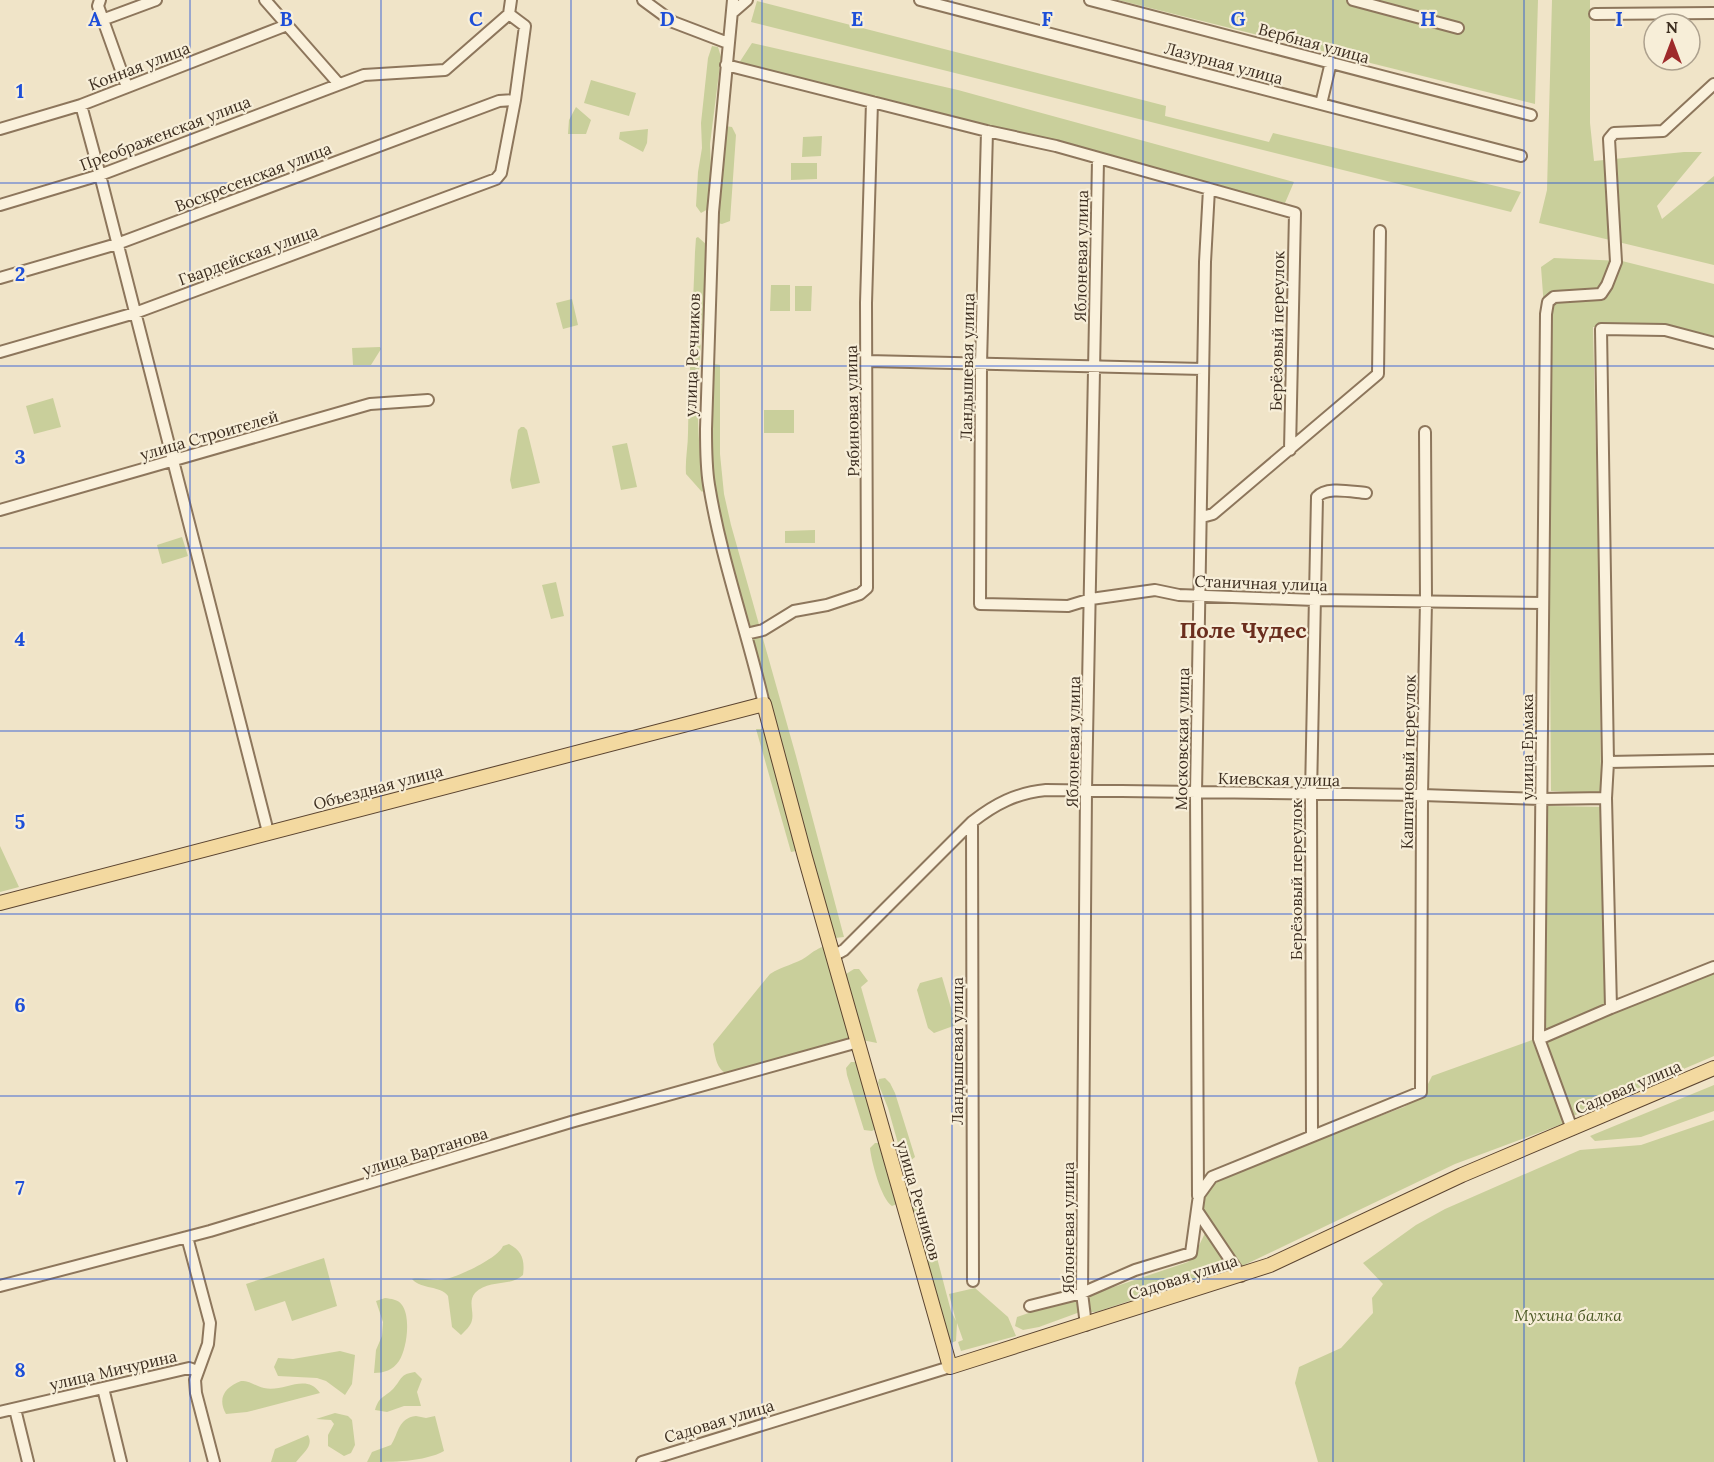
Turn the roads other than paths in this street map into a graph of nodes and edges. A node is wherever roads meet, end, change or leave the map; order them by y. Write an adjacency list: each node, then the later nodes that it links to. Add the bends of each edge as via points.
1 (100, 0): 18 (street)
2 (156, 0): 18 (street)
3 (265, 0): 19 (street)
4 (511, 0): 16 (street)
5 (643, 0): 21 (street, via 673,21)
6 (733, 0): 13 (street, улица Речников)
7 (747, 0): 13 (street)
8 (920, 0): 29 (street, Лазурная улица)
9 (1090, 0): 22 (street, Вербная улица)
10 (1353, 0): 20 (street)
11 (1633, 0): 14 (street)
12 (1709, 0): 15 (street)
13 (732, 13): 21 (street, улица Речников)
14 (1633, 13): 15 (street); 17 (street)
15 (1712, 13)
16 (509, 14): 24 (street, Преображенская улица, via 445,70 364,75); 27 (street, via 525,26)
17 (1595, 14)
18 (102, 20): 26 (street)
19 (287, 25): 24 (street); 26 (street, Конная улица)
20 (1458, 27)
21 (728, 43): 23 (street, улица Речников)
22 (1331, 63): 29 (street); 31 (street, Вербная улица)
23 (726, 65): 28 (street); 62 (street, улица Речников, via 712,212 707,462 713,505)
24 (338, 83): 36 (street, Преображенская улица)
25 (1714, 84): 60 (street, улица Ермака, via 1663,131 1614,133 1610,139 1616,262 1601,294 1554,297 1548,302)
26 (127, 87): 30 (street, Конная улица)
27 (515, 100): 40 (street, Воскресенская улица, via 499,101); 42 (street, Гвардейская улица, via 501,173 496,178)
28 (872, 102): 33 (street); 45 (street, Рябиновая улица)
29 (1321, 104): 34 (street, Лазурная улица)
30 (81, 105): 32 (street, Конная улица); 36 (street)
31 (1531, 115)
32 (0, 129)
33 (987, 131): 35 (street); 46 (street, Ландышевая улица)
34 (1521, 156)
35 (1098, 160): 37 (street); 47 (street, Яблоневая улица)
36 (100, 175): 38 (street, Преображенская улица); 40 (street)
37 (1209, 189): 48 (street, Московская улица); 51 (street, Берёзовый переулок, via 1295,213)
38 (0, 205)
39 (1380, 231): 51 (street, via 1378,374)
40 (117, 244): 41 (street, Воскресенская улица); 42 (street)
41 (0, 278)
42 (135, 313): 44 (street, Гвардейская улица); 52 (street)
43 (1714, 343): 65 (street, via 1665,330 1601,329)
44 (0, 352)
45 (867, 361): 46 (street); 62 (street, Рябиновая улица, via 867,588 827,605 794,611 763,630)
46 (981, 364): 47 (street); 61 (street, Ландышевая улица)
47 (1093, 368): 48 (street); 57 (street, Яблоневая улица)
48 (1203, 369): 55 (street, Московская улица)
49 (428, 400): 52 (street, улица Строителей, via 370,404)
50 (1425, 432): 59 (street, Каштановый переулок)
51 (1290, 450): 55 (street, via 1214,513)
52 (172, 461): 54 (street, улица Строителей); 73 (street)
53 (1366, 493): 58 (street, Берёзовый переулок, via 1328,491 1317,497)
54 (0, 510)
55 (1202, 517): 56 (street, Московская улица)
56 (1200, 596): 57 (street, Станичная улица, via 1155,590); 58 (street, Станичная улица); 67 (street, Московская улица)
57 (1091, 599): 61 (street, Станичная улица, via 1068,606); 66 (street, Яблоневая улица)
58 (1315, 600): 59 (street, Станичная улица); 68 (street, Берёзовый переулок)
59 (1426, 602): 60 (street, Станичная улица); 69 (street, Каштановый переулок)
60 (1543, 603): 71 (street, улица Ермака)
61 (980, 604)
62 (746, 634): 63 (street, улица Речников)
63 (764, 704): 73 (main road, Объездная улица); 75 (main road, улица Речников)
64 (1714, 760): 65 (street)
65 (1608, 762): 70 (street)
66 (1086, 791): 67 (street, Киевская улица); 72 (street, Киевская улица, via 1046,790 1016,795 992,806); 88 (street, Яблоневая улица)
67 (1196, 793): 68 (street, Киевская улица); 83 (street, Московская улица)
68 (1311, 794): 69 (street, Киевская улица); 82 (street, Берёзовый переулок)
69 (1422, 795): 71 (street, Киевская улица); 82 (street, Каштановый переулок, via 1421,1092)
70 (1606, 798): 71 (street, Киевская улица); 77 (street)
71 (1542, 799): 78 (street, улица Ермака)
72 (972, 822): 75 (street, Киевская улица, via 852,942); 86 (street, Ландышевая улица)
73 (268, 832): 74 (main road, Объездная улица)
74 (0, 903)
75 (833, 956): 79 (main road, улица Речников)
76 (1714, 967): 77 (street)
77 (1611, 1008): 78 (street)
78 (1539, 1039): 81 (street, улица Ермака)
79 (858, 1042): 84 (street, улица Вартанова, via 571,1122); 91 (main road, улица Речников)
80 (1714, 1068): 81 (main road, Садовая улица)
81 (1572, 1129): 85 (main road, Садовая улица)
82 (1312, 1135): 83 (street, via 1212,1177 1199,1195)
83 (1198, 1214): 85 (street); 88 (street, via 1191,1253 1135,1270)
84 (187, 1237): 87 (street, улица Вартанова); 92 (street, via 210,1323 208,1344)
85 (1241, 1276): 90 (main road, Садовая улица)
86 (973, 1281)
87 (0, 1286)
88 (1082, 1293): 89 (street); 90 (street, Яблоневая улица)
89 (1030, 1306)
90 (1086, 1325): 91 (main road, Садовая улица)
91 (950, 1367): 99 (street, Садовая улица)
92 (197, 1371): 93 (street, улица Мичурина, via 189,1368); 98 (street, via 196,1393)
93 (104, 1388): 94 (street, улица Мичурина); 97 (street)
94 (15, 1409): 95 (street, улица Мичурина); 96 (street)
95 (0, 1413)
96 (28, 1462)
97 (122, 1462)
98 (214, 1462)
99 (642, 1462)

